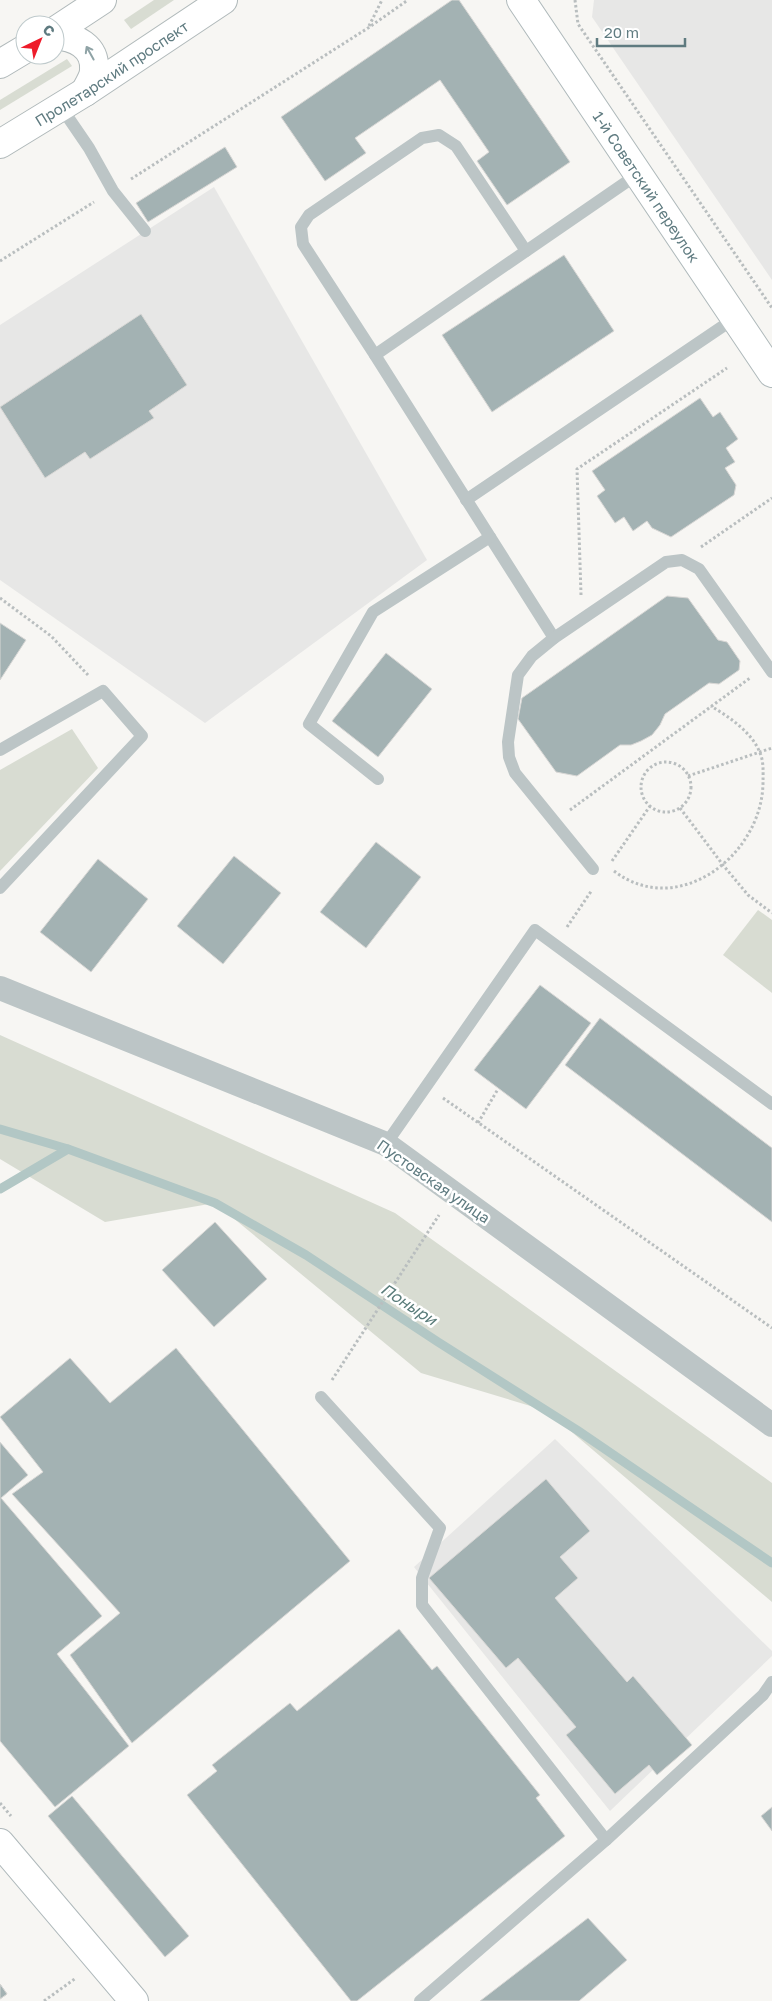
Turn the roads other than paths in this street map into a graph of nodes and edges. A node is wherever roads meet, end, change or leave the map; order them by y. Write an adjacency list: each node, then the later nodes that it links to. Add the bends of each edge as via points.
1 (102, 0): 4 (street)
2 (222, 0): 8 (street, Пролетарский проспект)
3 (521, 0): 11 (street, 1-й Советский переулок)
4 (65, 24)
5 (65, 37): 8 (street, one-way to 5, via 94,72 94,60 82,42)
6 (15, 55): 7 (street)
7 (0, 64)
8 (85, 92): 9 (street, Пролетарский проспект)
9 (61, 107): 10 (street, Пролетарский проспект); 12 (lane, via 89,148 112,191)
10 (0, 144)
11 (638, 174): 13 (lane); 14 (street, 1-й Советский переулок)
12 (145, 231)
13 (526, 251): 15 (lane); 15 (lane, via 456,146 439,135 422,138 309,215 301,227 303,244)
14 (735, 318): 16 (street, 1-й Советский переулок); 17 (lane)
15 (374, 355): 17 (lane)
16 (772, 373)
17 (466, 500): 18 (lane)
18 (490, 537): 19 (lane); 22 (lane, via 373,612 309,724)
19 (554, 638): 20 (lane, via 666,562 682,560 699,569); 23 (lane, via 532,656 518,675 508,742 509,757 515,773)
20 (770, 669)
21 (0, 750): 24 (lane, via 103,691 142,736)
22 (378, 779)
23 (593, 869)
24 (0, 888)
25 (0, 988): 27 (street, Пустовская улица)
26 (772, 1104): 27 (lane, via 535,930)
27 (386, 1144): 29 (street, Пустовская улица)
28 (321, 1397): 31 (lane, via 440,1528 422,1578 422,1604)
29 (772, 1425)
30 (772, 1682): 31 (lane, via 763,1695)
31 (606, 1840): 34 (lane)
32 (0, 1843): 33 (street)
33 (132, 2000)
34 (420, 2001)

